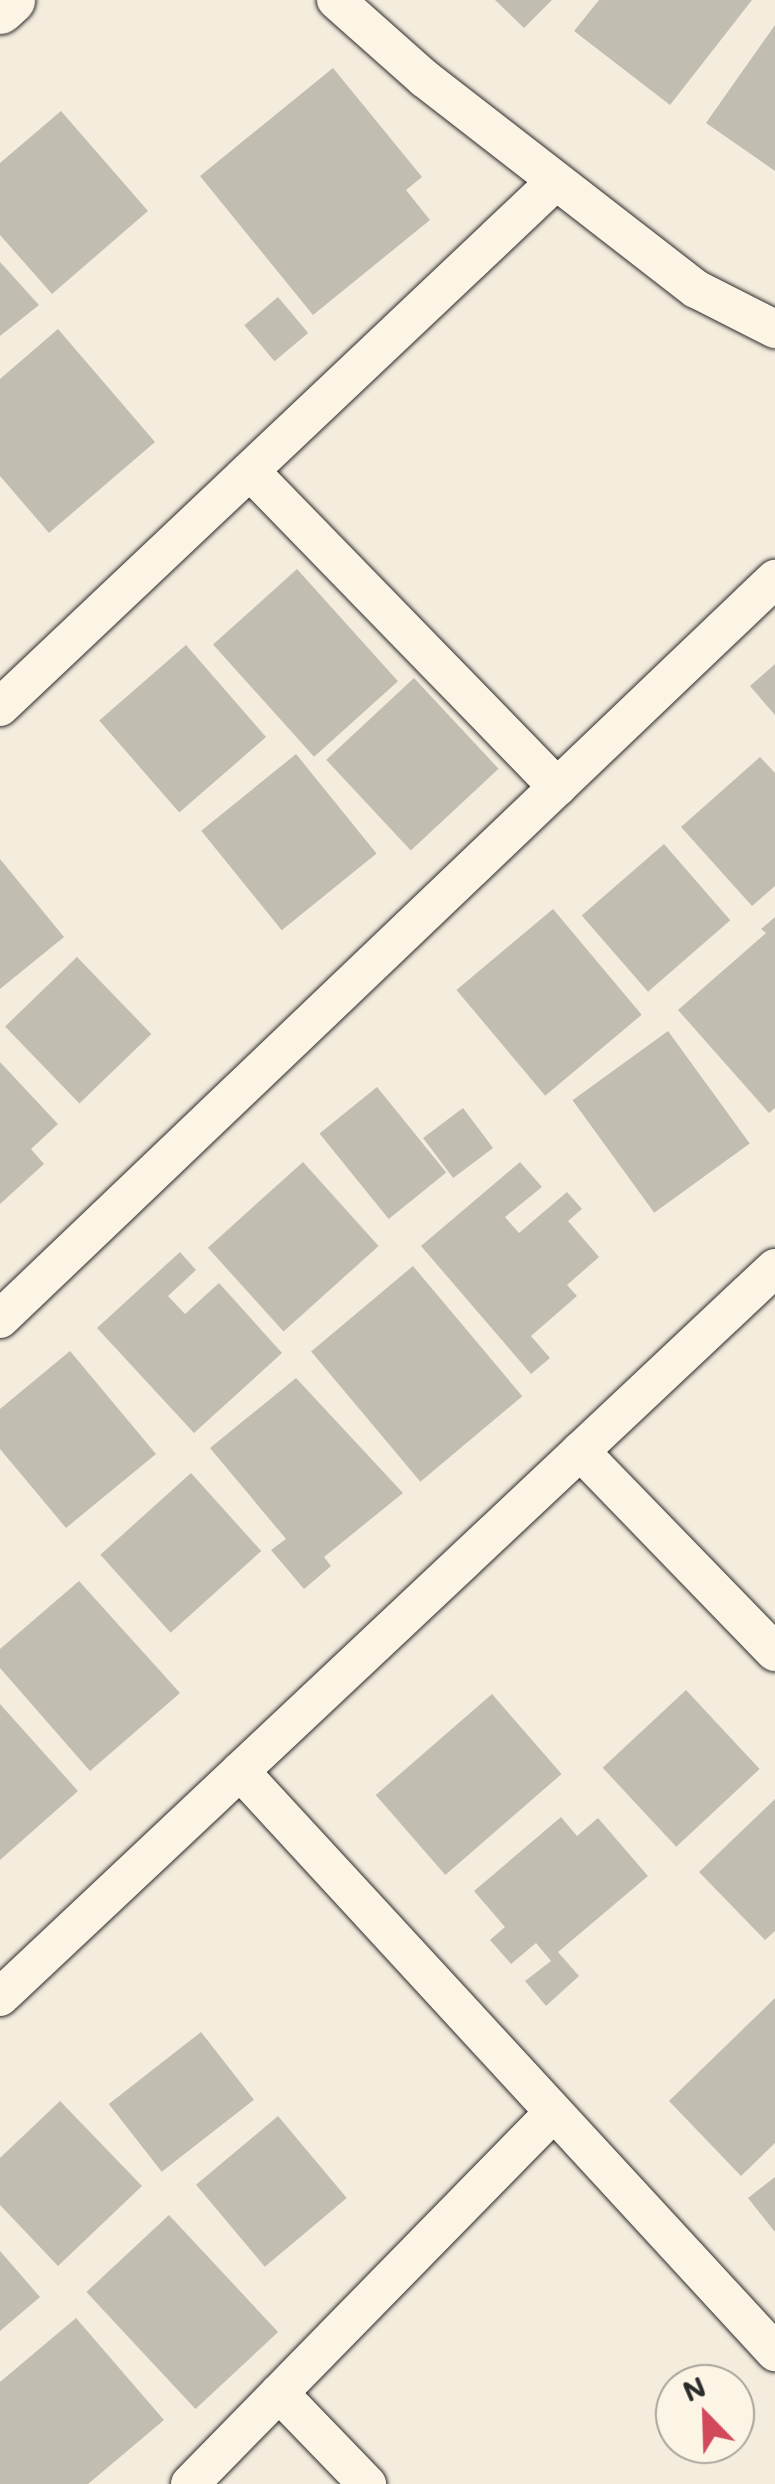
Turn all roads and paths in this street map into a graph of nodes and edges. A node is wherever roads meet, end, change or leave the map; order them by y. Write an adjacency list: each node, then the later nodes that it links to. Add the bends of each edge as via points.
1 (11, 0): 3 (street)
2 (336, 0): 4 (street)
3 (0, 10)
4 (556, 181): 5 (street, via 696,289); 6 (street)
5 (775, 329)
6 (250, 471): 8 (street); 9 (street)
7 (775, 579): 9 (street)
8 (0, 707)
9 (557, 787): 11 (street)
10 (775, 1268): 12 (street)
11 (0, 1318)
12 (580, 1451): 13 (street); 14 (street)
13 (775, 1652)
14 (240, 1771): 15 (street); 16 (street)
15 (0, 1998)
16 (554, 2112): 17 (street); 18 (street)
17 (775, 2352)
18 (279, 2393): 19 (street); 20 (street)
19 (190, 2484)
20 (367, 2484)

